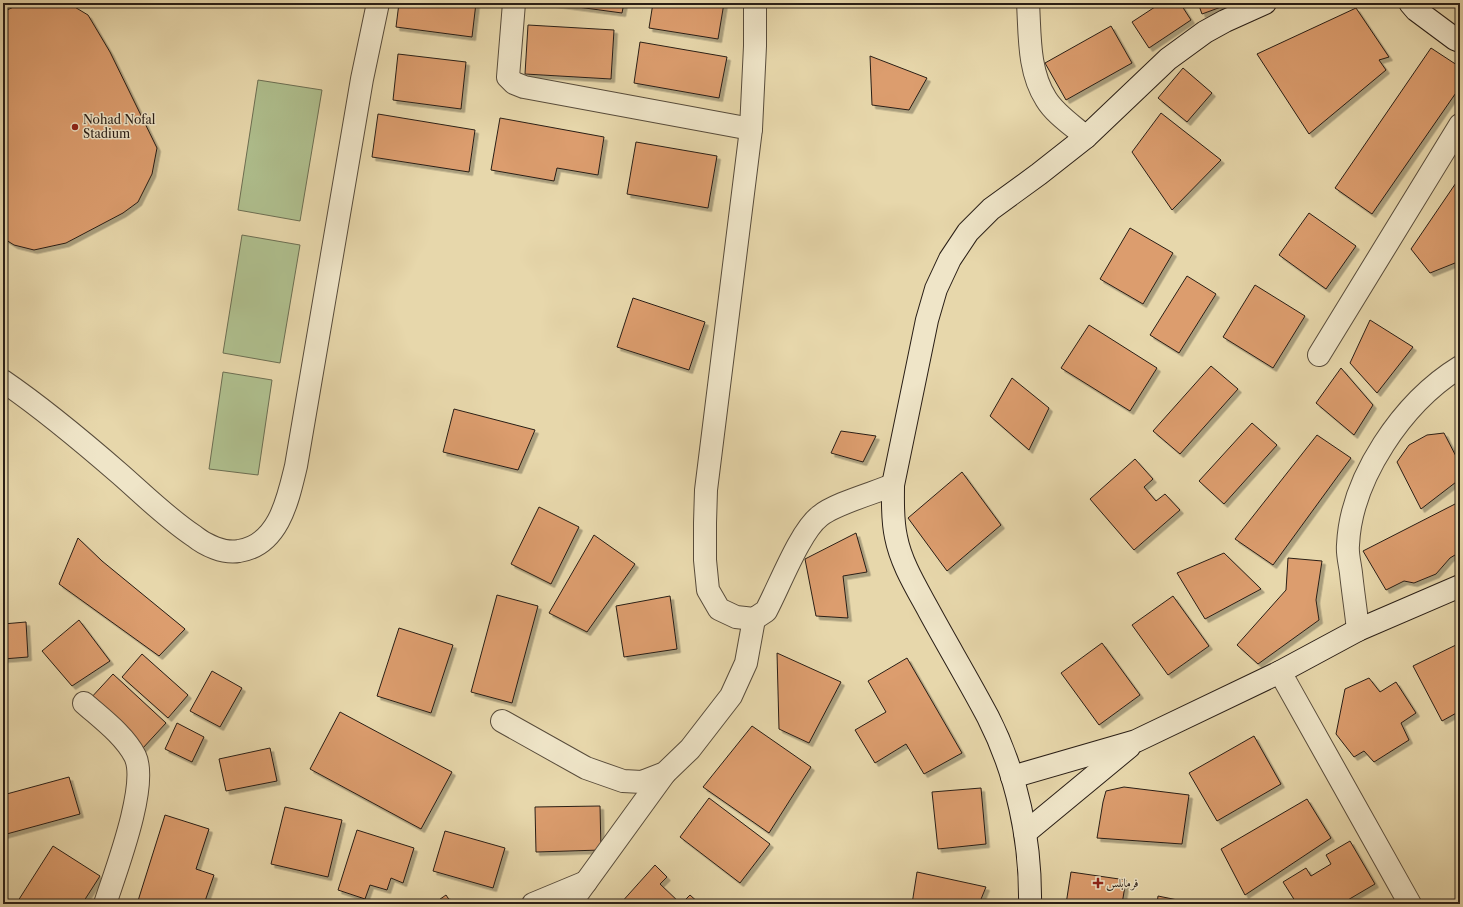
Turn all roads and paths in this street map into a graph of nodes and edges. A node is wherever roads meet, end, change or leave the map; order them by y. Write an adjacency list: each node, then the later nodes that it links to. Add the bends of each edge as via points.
1 (378, 3): 13 (street, via 361,87 296,466 288,500 277,525 258,544 238,551 216,549 194,537 87,446)
2 (514, 3): 9 (street, via 508,77 514,83 524,87)
3 (755, 3): 9 (street)
4 (1028, 3): 10 (street, via 1034,74 1039,88 1058,113)
5 (1265, 3): 10 (street, via 1225,21 1186,45)
6 (1410, 3): 7 (street, via 1454,40)
7 (1460, 41)
8 (1460, 125): 11 (street)
9 (751, 129): 16 (street, via 706,490 705,553 708,590 719,609 736,617)
10 (1086, 137): 14 (street, via 991,209 968,232 950,259 936,288 927,320)
11 (1319, 355)
12 (1460, 367): 17 (street, via 1444,377 1407,413 1376,456 1355,502 1348,546)
13 (3, 381)
14 (893, 485): 16 (street, via 819,516 806,532 766,611); 23 (street, via 894,525 903,562 988,717)
15 (1460, 586): 17 (street)
16 (754, 619): 22 (street, via 746,663 731,696 690,749)
17 (1358, 630): 18 (street)
18 (1280, 672): 21 (street); 30 (street)
19 (84, 703): 26 (street, via 125,740 135,757 139,775 132,816)
20 (502, 721): 22 (street, via 586,768 623,781 642,782)
21 (1136, 741): 23 (street); 24 (street)
22 (665, 773): 25 (street)
23 (1012, 776): 24 (street)
24 (1025, 833): 29 (street, via 1031,881)
25 (586, 882): 27 (street); 28 (street)
26 (105, 904)
27 (533, 904)
28 (570, 904)
29 (1030, 904)
30 (1410, 904)

